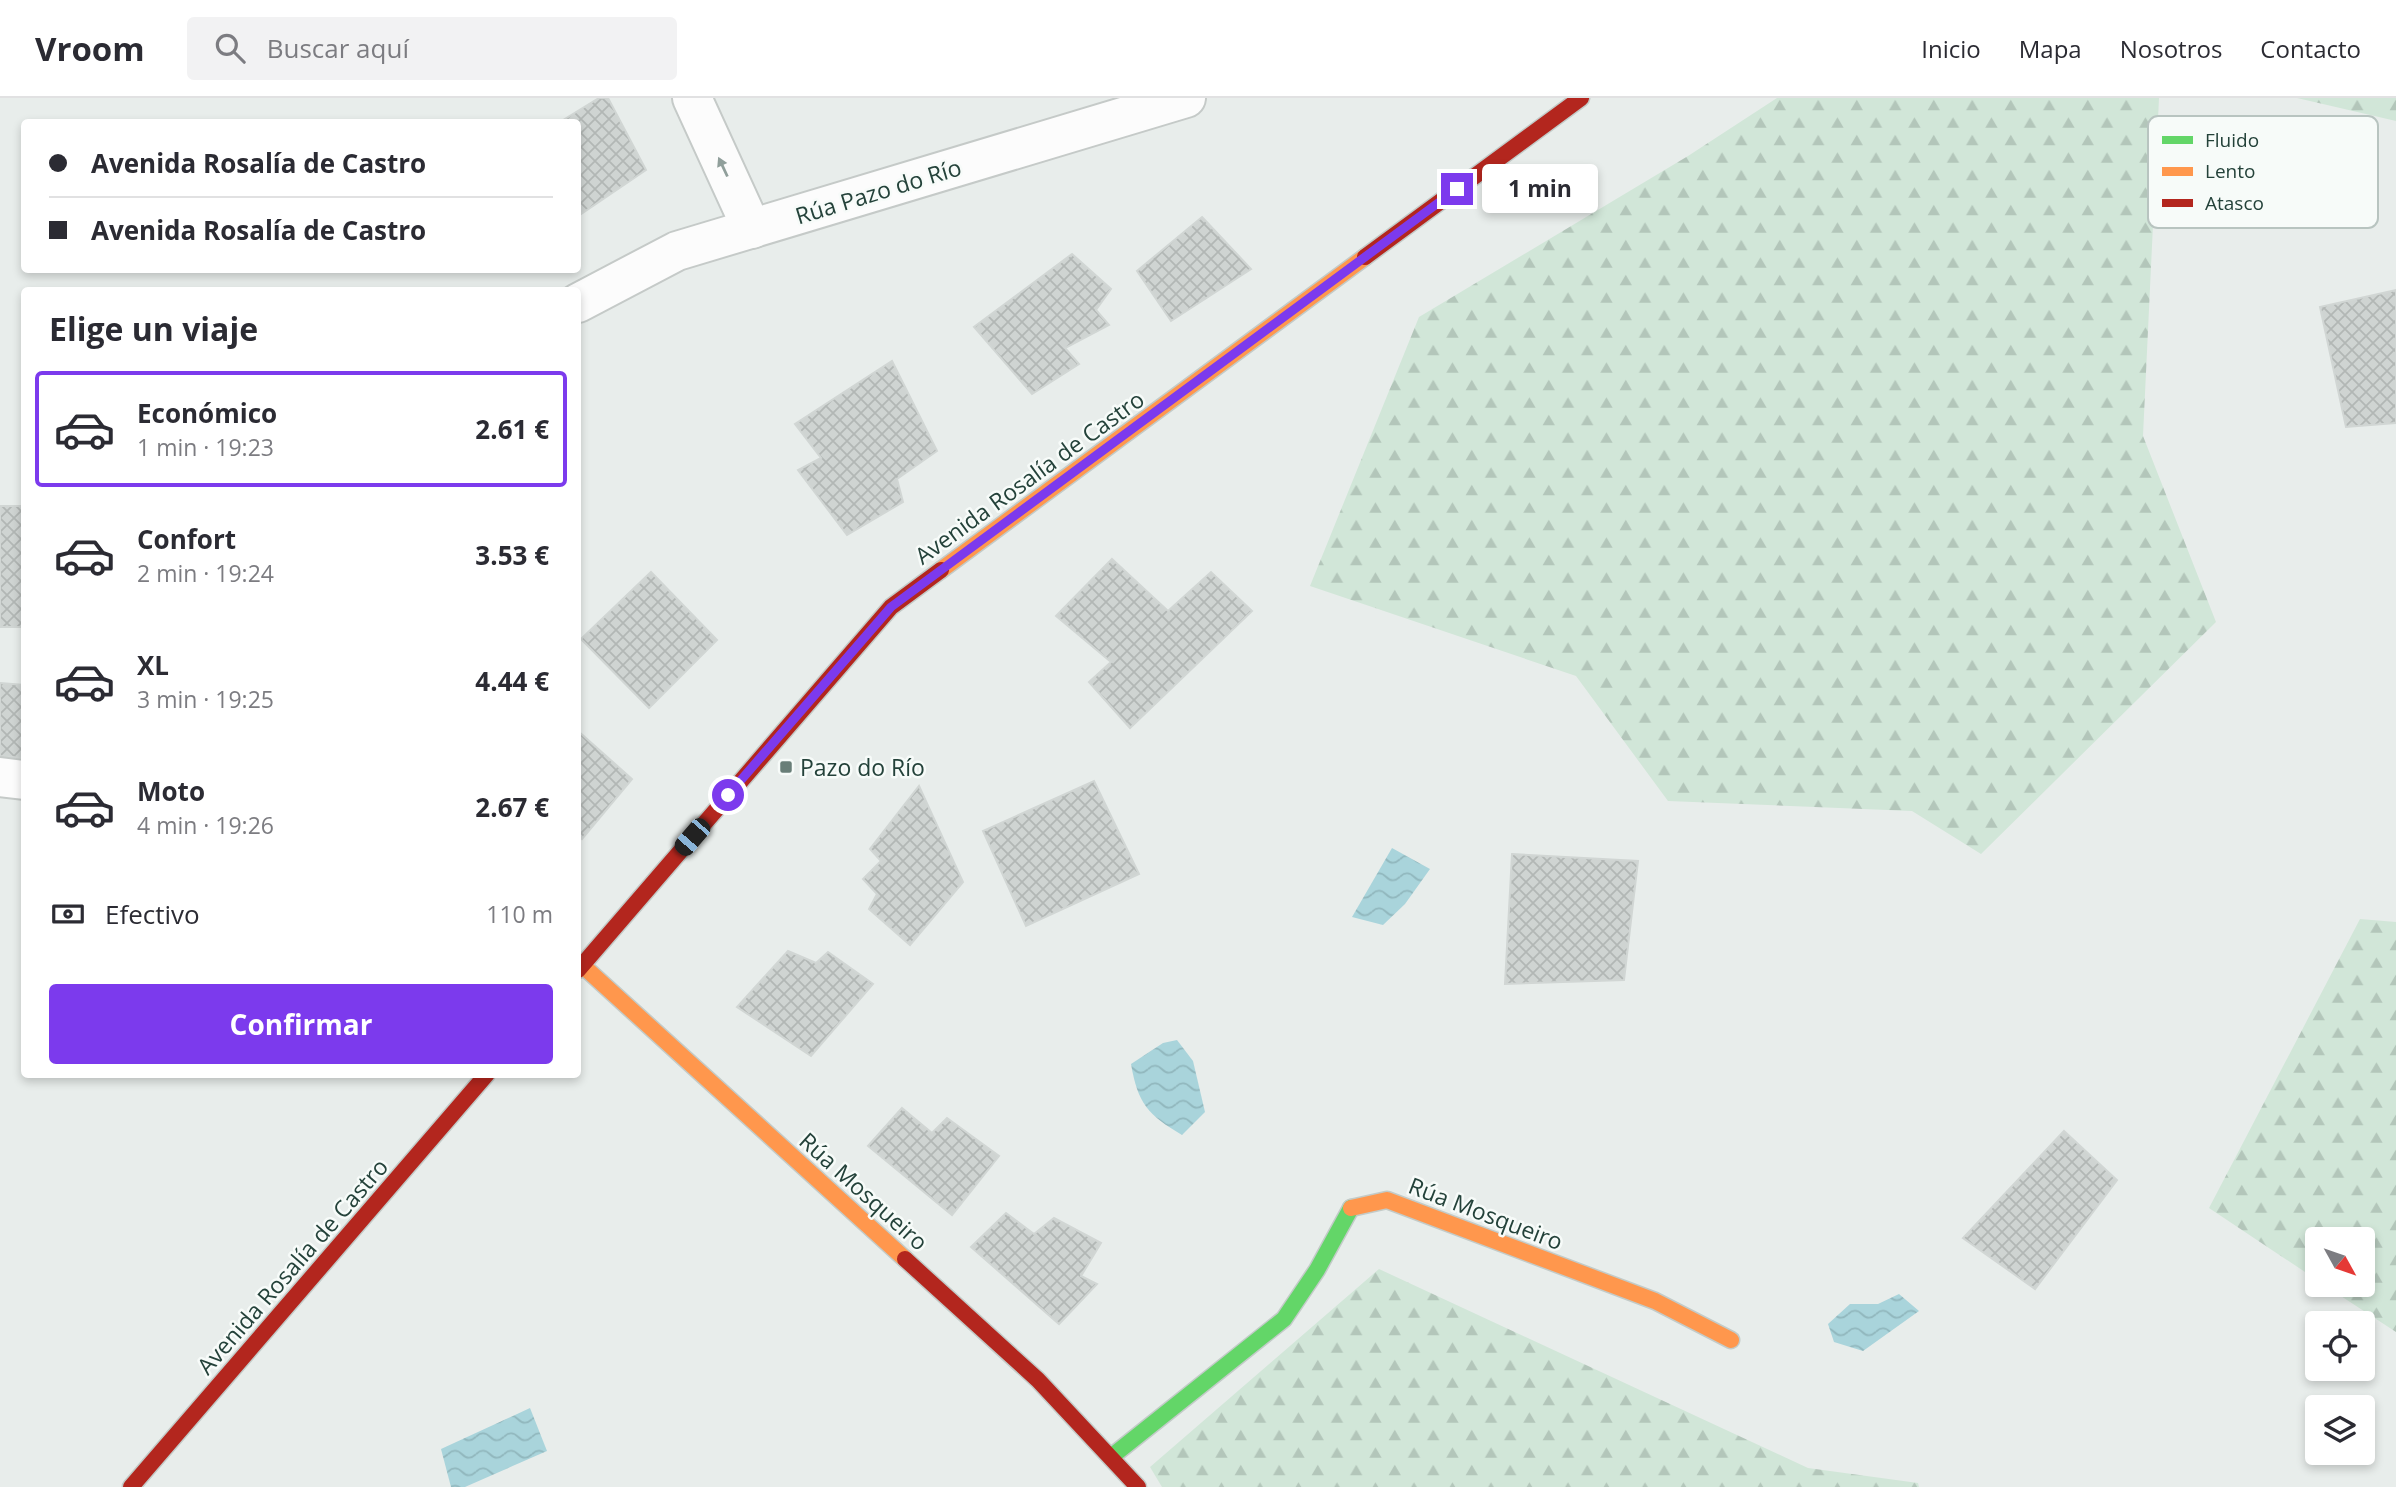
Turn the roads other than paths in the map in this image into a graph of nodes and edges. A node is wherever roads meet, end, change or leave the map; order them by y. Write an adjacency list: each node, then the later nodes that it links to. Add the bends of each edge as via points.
1 (692, 98): 4 (street, one-way to 1)
2 (1186, 98): 4 (street, Rúa Pazo do Río)
3 (1581, 98): 8 (street, Avenida Rosalía de Castro, via 891,607)
4 (752, 229): 5 (street, Rúa Pazo do Río, via 677,251)
5 (581, 301)
6 (0, 777): 7 (street)
7 (21, 780)
8 (581, 966)
9 (581, 968): 12 (street, Rúa Mosqueiro, via 1038,1380)
10 (484, 1078): 13 (street, Avenida Rosalía de Castro)
11 (1731, 1340): 12 (street, Rúa Mosqueiro, via 1656,1301 1387,1200 1352,1207 1284,1319)
12 (1111, 1457): 14 (street, Rúa Mosqueiro)
13 (131, 1487)
14 (1138, 1487)

